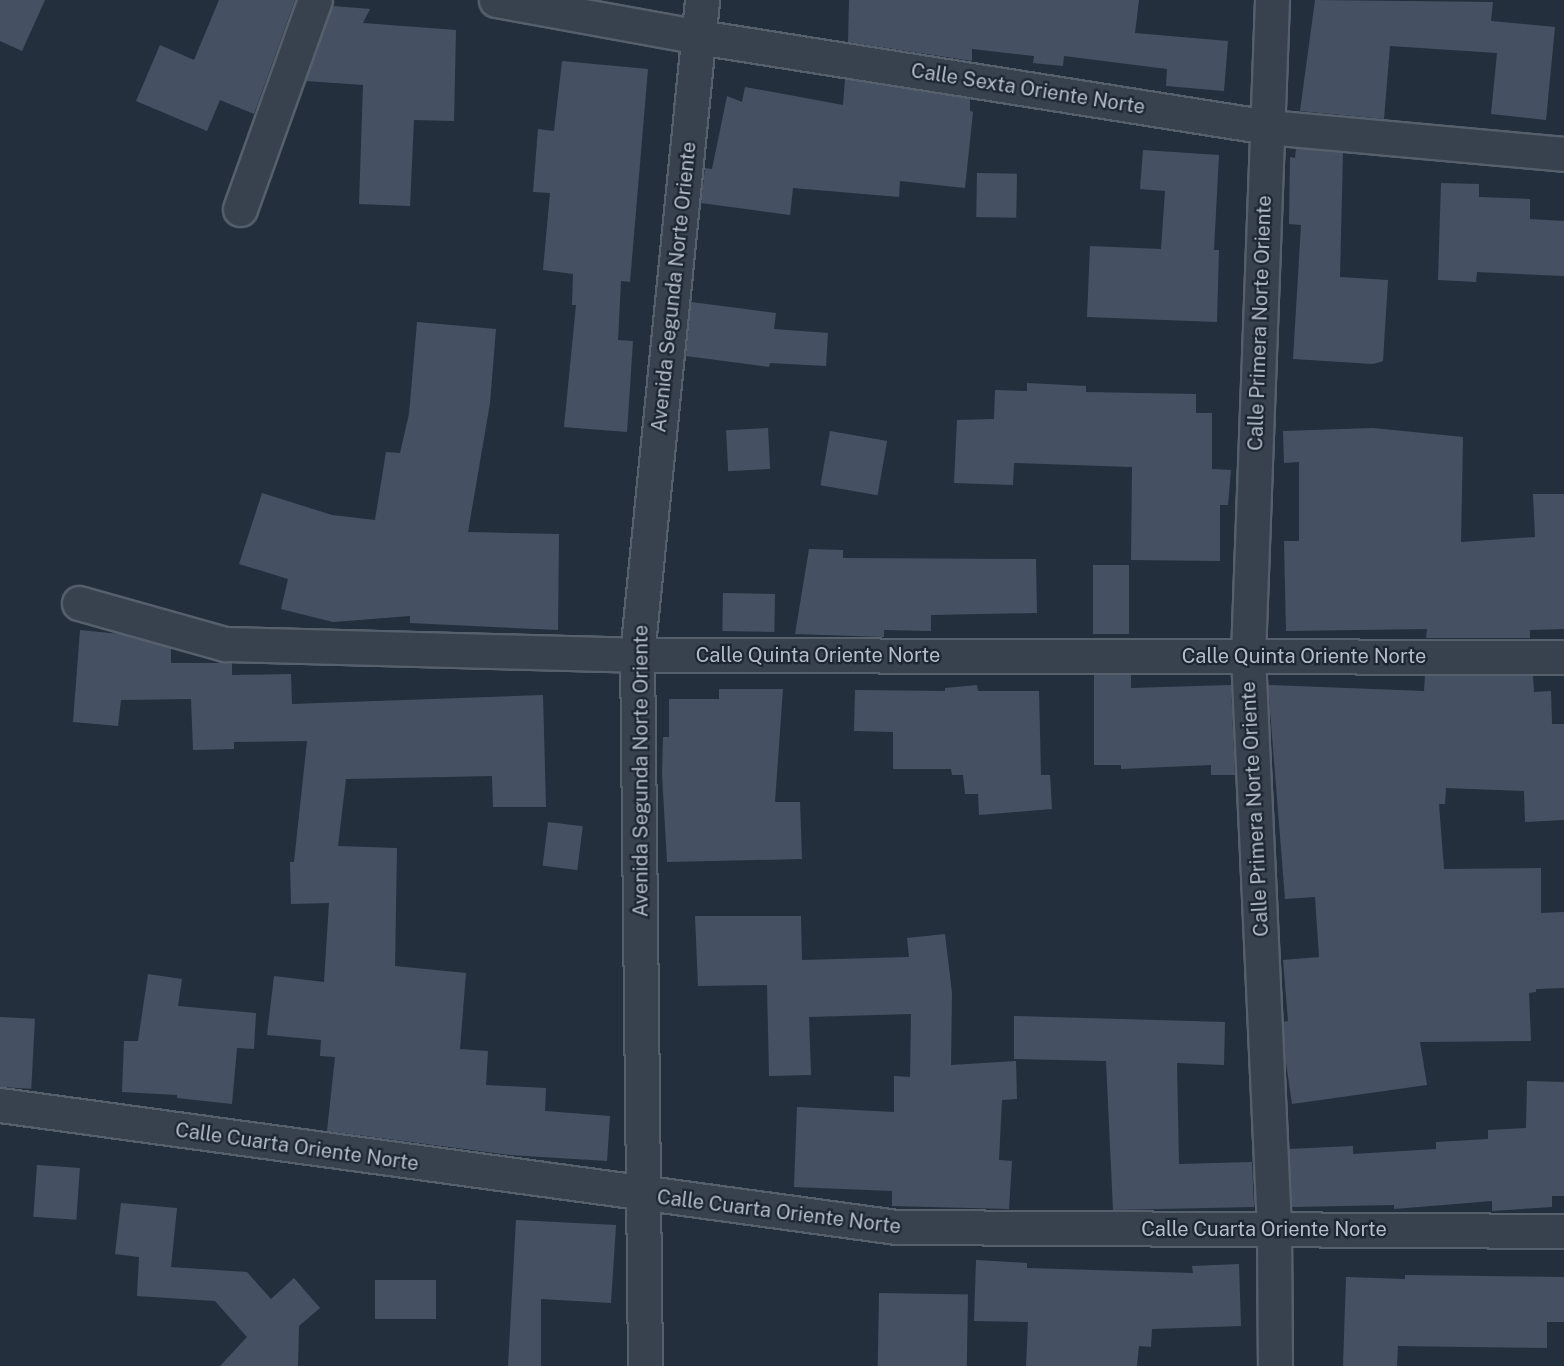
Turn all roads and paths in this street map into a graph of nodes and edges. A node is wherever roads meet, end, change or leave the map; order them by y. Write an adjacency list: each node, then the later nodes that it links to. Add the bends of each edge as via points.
1 (315, 0): 8 (street)
2 (496, 0): 5 (street, Calle Sexta Oriente Norte)
3 (702, 0): 5 (street, Avenida Segunda Norte Oriente)
4 (1272, 0): 6 (street, Calle Primera Norte Oriente)
5 (699, 38): 6 (street, Calle Sexta Oriente Norte); 10 (street, Avenida Segunda Norte Oriente)
6 (1268, 127): 7 (street, Calle Sexta Oriente Norte); 11 (street, Calle Primera Norte Oriente)
7 (1564, 154)
8 (240, 209)
9 (79, 603): 10 (street, Calle Quinta Oriente Norte, via 225,644)
10 (637, 655): 11 (street, Calle Quinta Oriente Norte); 14 (street, Avenida Segunda Norte Oriente)
11 (1248, 656): 12 (street, Calle Quinta Oriente Norte); 15 (street, Calle Primera Norte Oriente)
12 (1564, 657)
13 (0, 1105): 14 (street, Calle Cuarta Oriente Norte)
14 (645, 1196): 15 (street, Calle Cuarta Oriente Norte, via 897,1227); 17 (street, Avenida Segunda Norte Oriente)
15 (1274, 1229): 16 (street, Calle Cuarta Oriente Norte); 18 (street, Calle Primera Norte Oriente)
16 (1564, 1231)
17 (645, 1366)
18 (1275, 1366)

